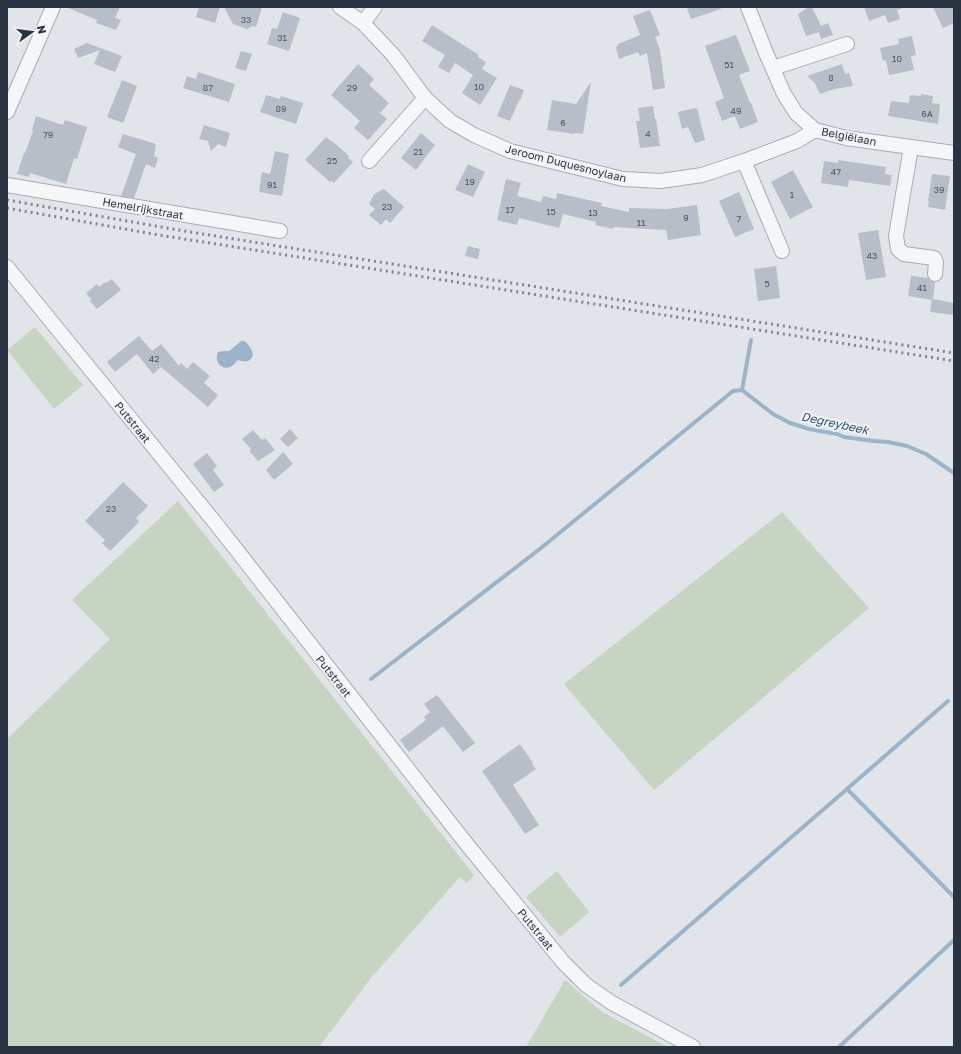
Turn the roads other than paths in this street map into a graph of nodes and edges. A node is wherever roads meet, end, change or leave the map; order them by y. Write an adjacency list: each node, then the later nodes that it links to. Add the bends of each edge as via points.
1 (53, 7): 9 (street)
2 (340, 7): 5 (street, Jeroom Duquesnoylaan)
3 (375, 7): 5 (street)
4 (748, 7): 7 (street, Belgiëlaan)
5 (363, 23): 8 (street, Jeroom Duquesnoylaan, via 394,56)
6 (847, 44): 7 (street)
7 (772, 68): 10 (street, Belgiëlaan, via 796,113)
8 (425, 98): 13 (street); 14 (street, Jeroom Duquesnoylaan, via 450,121 474,136 510,151 623,179 661,181 689,177)
9 (7, 112)
10 (815, 130): 11 (street, Belgiëlaan, via 846,138); 14 (street, Jeroom Duquesnoylaan, via 797,141)
11 (911, 147): 12 (street, Belgiëlaan); 19 (street, via 896,236 898,249 904,254 934,258)
12 (954, 152)
13 (368, 161)
14 (744, 161): 17 (street)
15 (7, 185): 16 (street, Hemelrijkstraat)
16 (280, 231)
17 (782, 251)
18 (7, 267): 20 (street, Putstraat, via 213,521 465,842 563,962 586,985 612,1003)
19 (935, 274)
20 (693, 1047)

